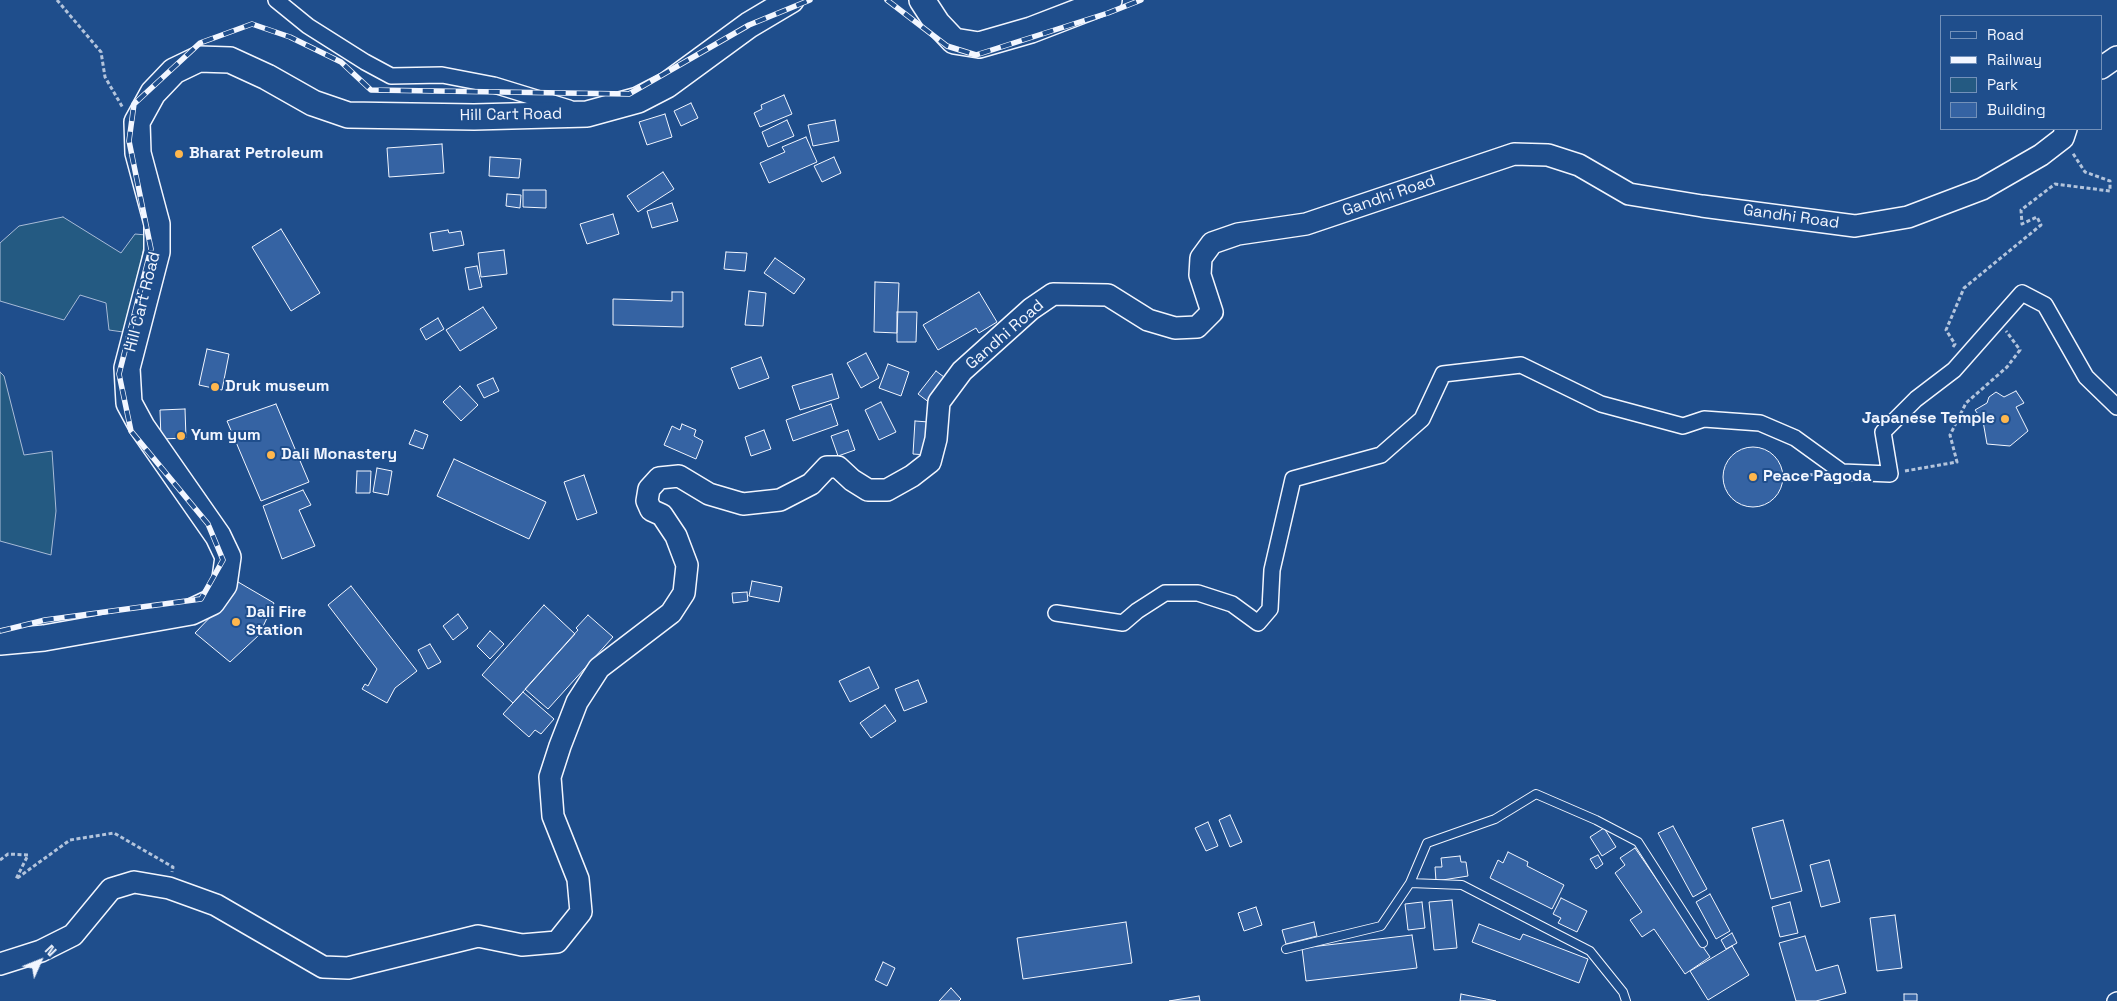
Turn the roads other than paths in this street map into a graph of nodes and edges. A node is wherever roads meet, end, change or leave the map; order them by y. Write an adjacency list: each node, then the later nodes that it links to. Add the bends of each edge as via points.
1 (276, 0): 7 (street, via 308,26 391,76 442,75 494,85)
2 (791, 0): 7 (highway, Hill Cart Road, via 748,25 667,85 638,100)
3 (922, 0): 4 (highway, via 954,42 979,44 1032,30)
4 (1109, 0)
5 (2117, 57): 6 (main road)
6 (2102, 67)
7 (587, 114): 11 (highway, Hill Cart Road, via 474,117 348,115 313,103 230,60 198,59 174,71 153,93 137,122 138,153 157,224 157,252 127,368 129,403 142,427 218,536 228,556 224,585 212,602 191,612 44,638)
8 (2064, 133): 15 (main road, Gandhi Road, via 2041,155 1982,190 1908,217 1855,226 1629,194 1579,165 1548,155 1514,154 1306,224 1238,234 1212,243 1201,258 1200,276 1212,312 1197,327 1175,328 1148,320 1108,295 1053,294 1031,309 962,371 939,402 936,439 930,462 887,490 868,490 838,467 826,468 811,484 780,500 743,504 709,494 679,476 660,478 648,489 647,501 651,510 662,515 676,536 687,565 684,593 671,613 599,668 577,702 560,746 550,777 553,816 578,879 581,912 557,942 522,945 478,936 348,968 323,967 216,905 168,888 134,882 111,889 73,934 41,951)
9 (2117, 407): 10 (street, via 2086,377 2045,305 2022,292 1954,370 1916,399 1883,432 1890,474 1842,472 1795,438 1760,423 1704,419 1683,426 1601,404 1521,365 1443,374 1422,419 1381,455 1293,479 1272,570 1270,609 1258,623 1232,604 1198,593 1166,593 1123,623)
10 (1056, 613)
11 (0, 642)
12 (1410, 883): 13 (lane, via 1427,843 1495,819 1536,794 1638,842); 14 (lane, via 1381,926); 16 (lane, via 1462,885 1590,951 1623,992)
13 (1703, 943)
14 (1286, 949)
15 (0, 964)
16 (1626, 1001)

